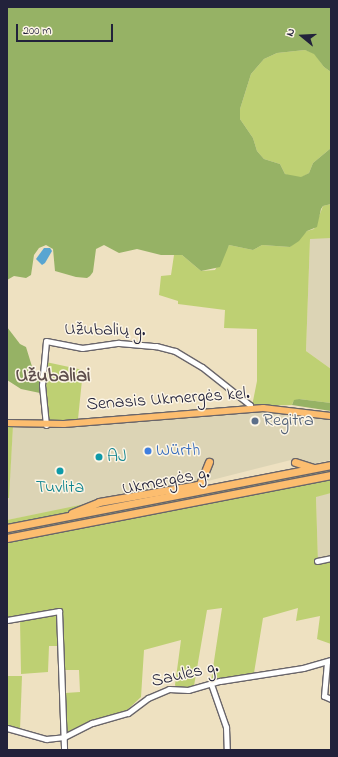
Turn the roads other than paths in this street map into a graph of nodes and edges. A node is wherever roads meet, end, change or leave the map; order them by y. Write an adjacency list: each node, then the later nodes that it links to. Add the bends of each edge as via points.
1 (250, 409): 2 (main road, Senasis Ukmergės kel., via 281,409); 4 (main road, Senasis Ukmergės kel.); 4 (street, Užubalių g., via 250,404 202,367 173,350 119,343 82,348 46,342 42,385)
2 (331, 416)
3 (7, 423): 4 (main road, Senasis Ukmergės kel.)
4 (46, 425)
5 (209, 462): 10 (highway, via 200,484 99,502)
6 (295, 462): 8 (highway)
7 (331, 465): 8 (highway, Ukmergės g.)
8 (315, 468): 10 (highway, Ukmergės g.)
9 (331, 475): 12 (highway, Ukmergės g.)
10 (50, 520): 11 (highway, Ukmergės g.)
11 (7, 528)
12 (7, 538)
13 (331, 558): 14 (street)
14 (317, 561)
15 (7, 620): 22 (street, via 59,610)
16 (329, 661): 17 (street, Saulės g.); 20 (street, via 324,696)
17 (211, 684): 18 (street, Saulės g.); 19 (street)
18 (196, 688): 19 (street); 22 (street, Saulės g., via 169,689 148,698 128,713 92,723)
19 (213, 691): 24 (street, via 226,727)
20 (331, 699)
21 (7, 728): 22 (street, Saulės g., via 46,739)
22 (64, 737): 23 (street)
23 (64, 750)
24 (227, 750)

